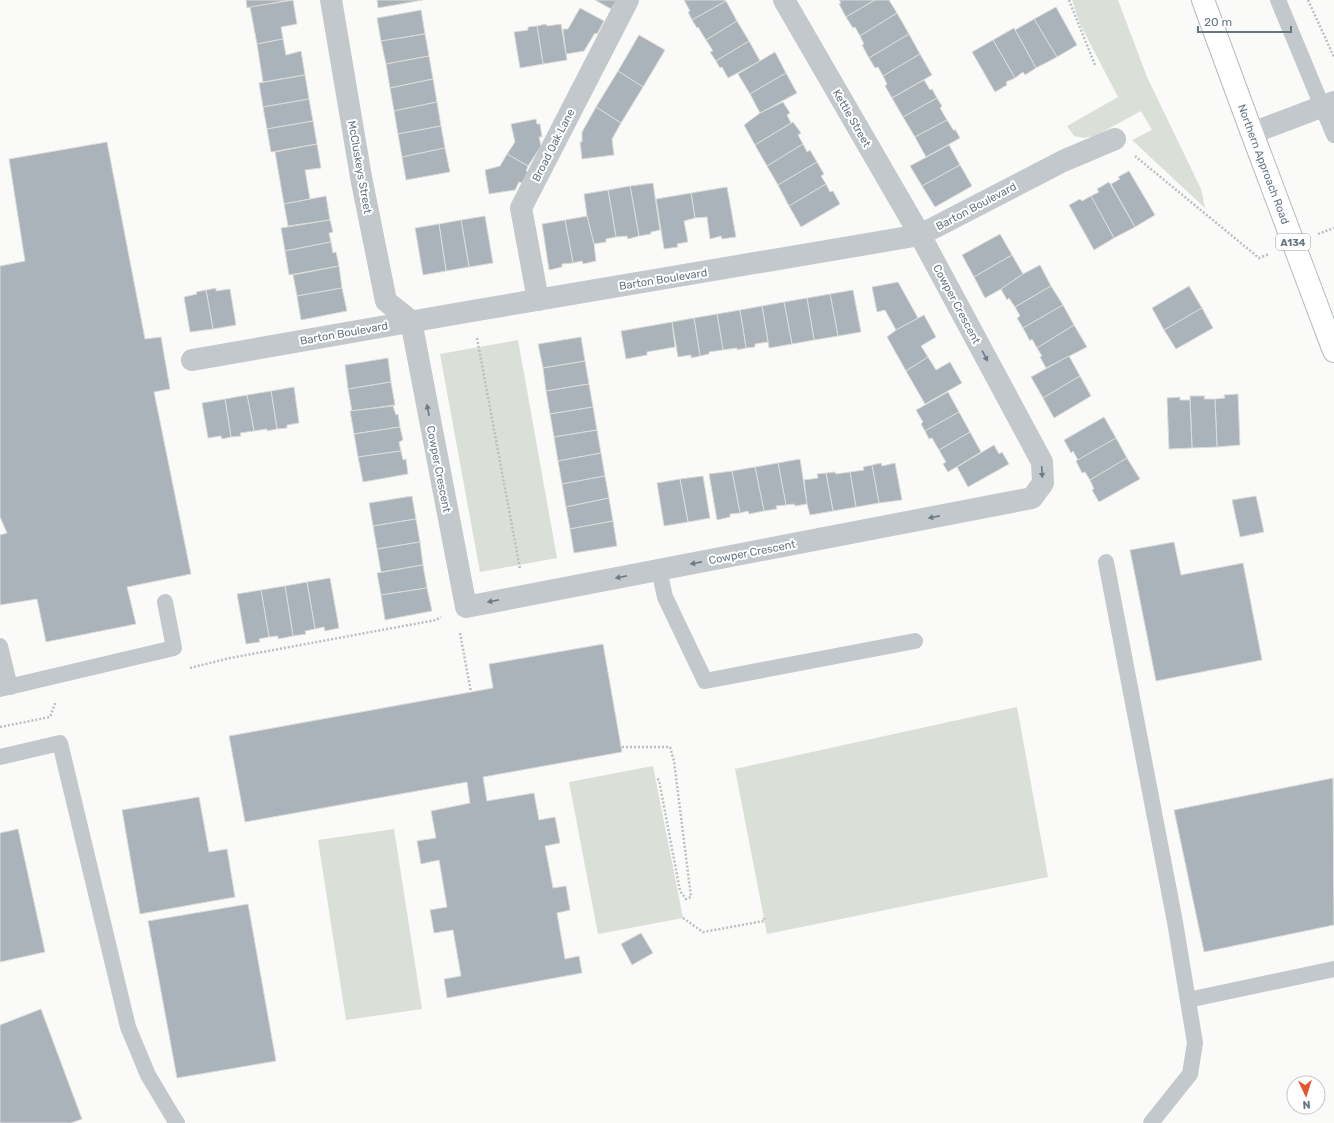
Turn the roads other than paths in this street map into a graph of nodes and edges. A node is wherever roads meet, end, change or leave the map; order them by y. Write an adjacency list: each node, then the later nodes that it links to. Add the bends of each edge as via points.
1 (332, 0): 12 (street, McCluskeys Street, via 361,177 386,301)
2 (628, 0): 11 (street, Broad Oak Lane, via 521,208)
3 (784, 0): 10 (street, Kettle Street)
4 (1203, 0): 7 (main road, Northern Approach Road / A134)
5 (1278, 0): 6 (lane)
6 (1328, 104): 7 (street); 8 (lane)
7 (1252, 133): 13 (main road, Northern Approach Road / A134)
8 (1334, 135)
9 (1115, 139): 10 (street, Barton Boulevard, via 1064,161)
10 (920, 235): 11 (street, Barton Boulevard); 16 (street, Cowper Crescent, one-way to 16, via 1042,462 1043,483 1032,498)
11 (538, 300): 12 (street, Barton Boulevard)
12 (411, 321): 14 (street, Barton Boulevard); 16 (street, Cowper Crescent, one-way to 12, via 462,609)
13 (1334, 351)
14 (192, 360)
15 (1106, 562): 23 (lane)
16 (659, 570): 18 (lane, via 665,597 705,681)
17 (164, 602): 20 (lane, via 174,648)
18 (915, 641)
19 (0, 646): 20 (lane)
20 (5, 688)
21 (0, 757): 24 (lane, via 60,743 128,1027 148,1075)
22 (1334, 969): 23 (lane)
23 (1188, 1000): 25 (lane, via 1195,1043 1190,1074)
24 (177, 1123)
25 (1151, 1123)

